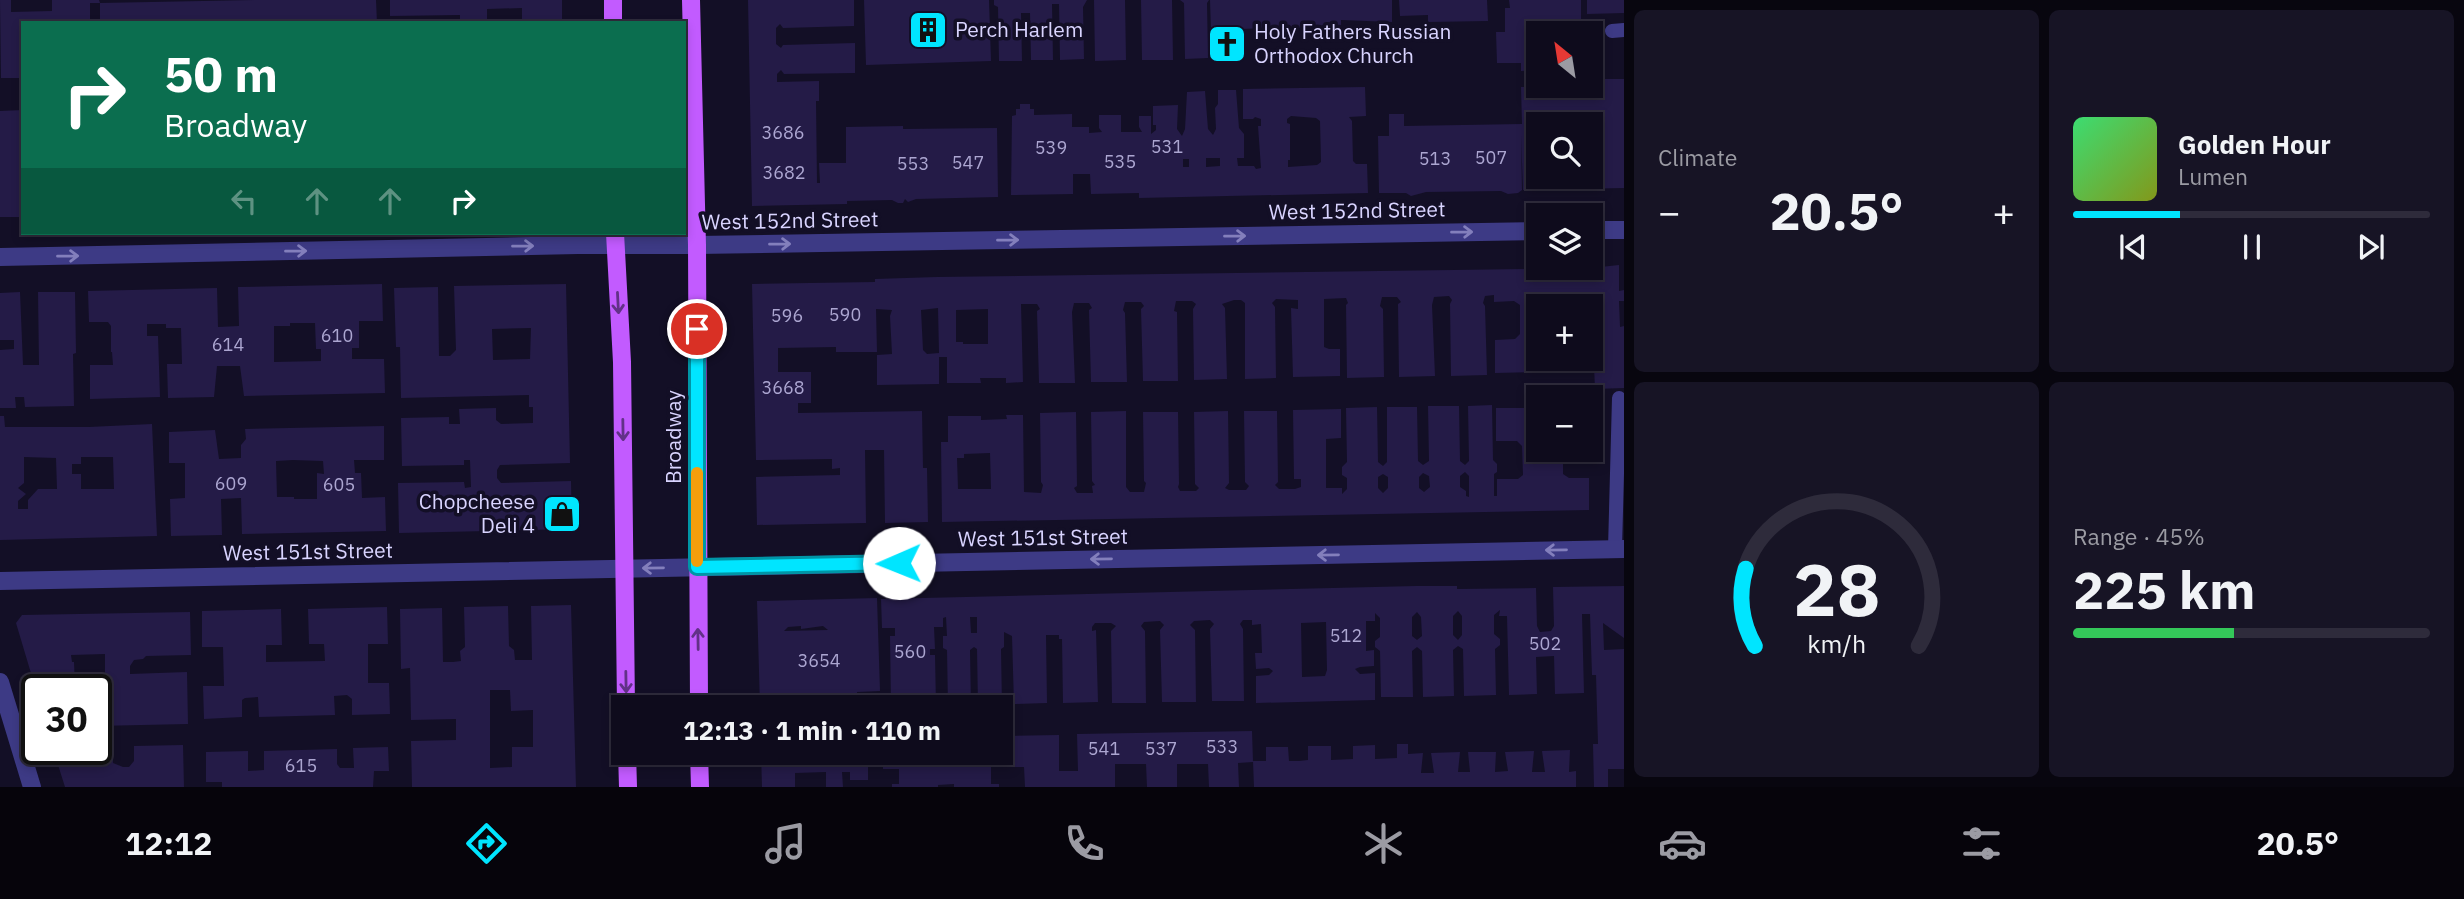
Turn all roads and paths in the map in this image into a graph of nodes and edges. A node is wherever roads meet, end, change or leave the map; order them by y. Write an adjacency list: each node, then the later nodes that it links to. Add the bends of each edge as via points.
1 (613, 0): 3 (main road)
2 (691, 0): 8 (main road, Broadway)
3 (613, 21)
4 (1603, 230): 5 (street)
5 (1624, 230)
6 (1526, 231): 8 (street, West 152nd Street, one-way to 6)
7 (615, 239): 8 (street, West 152nd Street); 9 (street, West 152nd Street, one-way to 7); 13 (main road, one-way to 13)
8 (697, 245): 12 (main road, Broadway)
9 (0, 257)
10 (1619, 398): 11 (lane)
11 (1620, 549): 12 (street, West 151st Street, one-way to 12)
12 (697, 567): 13 (street, West 151st Street, one-way to 13); 17 (main road, Broadway, one-way to 12)
13 (625, 569): 14 (street, West 151st Street); 16 (main road, one-way to 16)
14 (0, 581)
15 (0, 682): 20 (street)
16 (626, 695)
17 (699, 695)
18 (627, 765): 21 (main road)
19 (699, 765): 22 (main road)
20 (32, 787)
21 (628, 787)
22 (700, 787)

